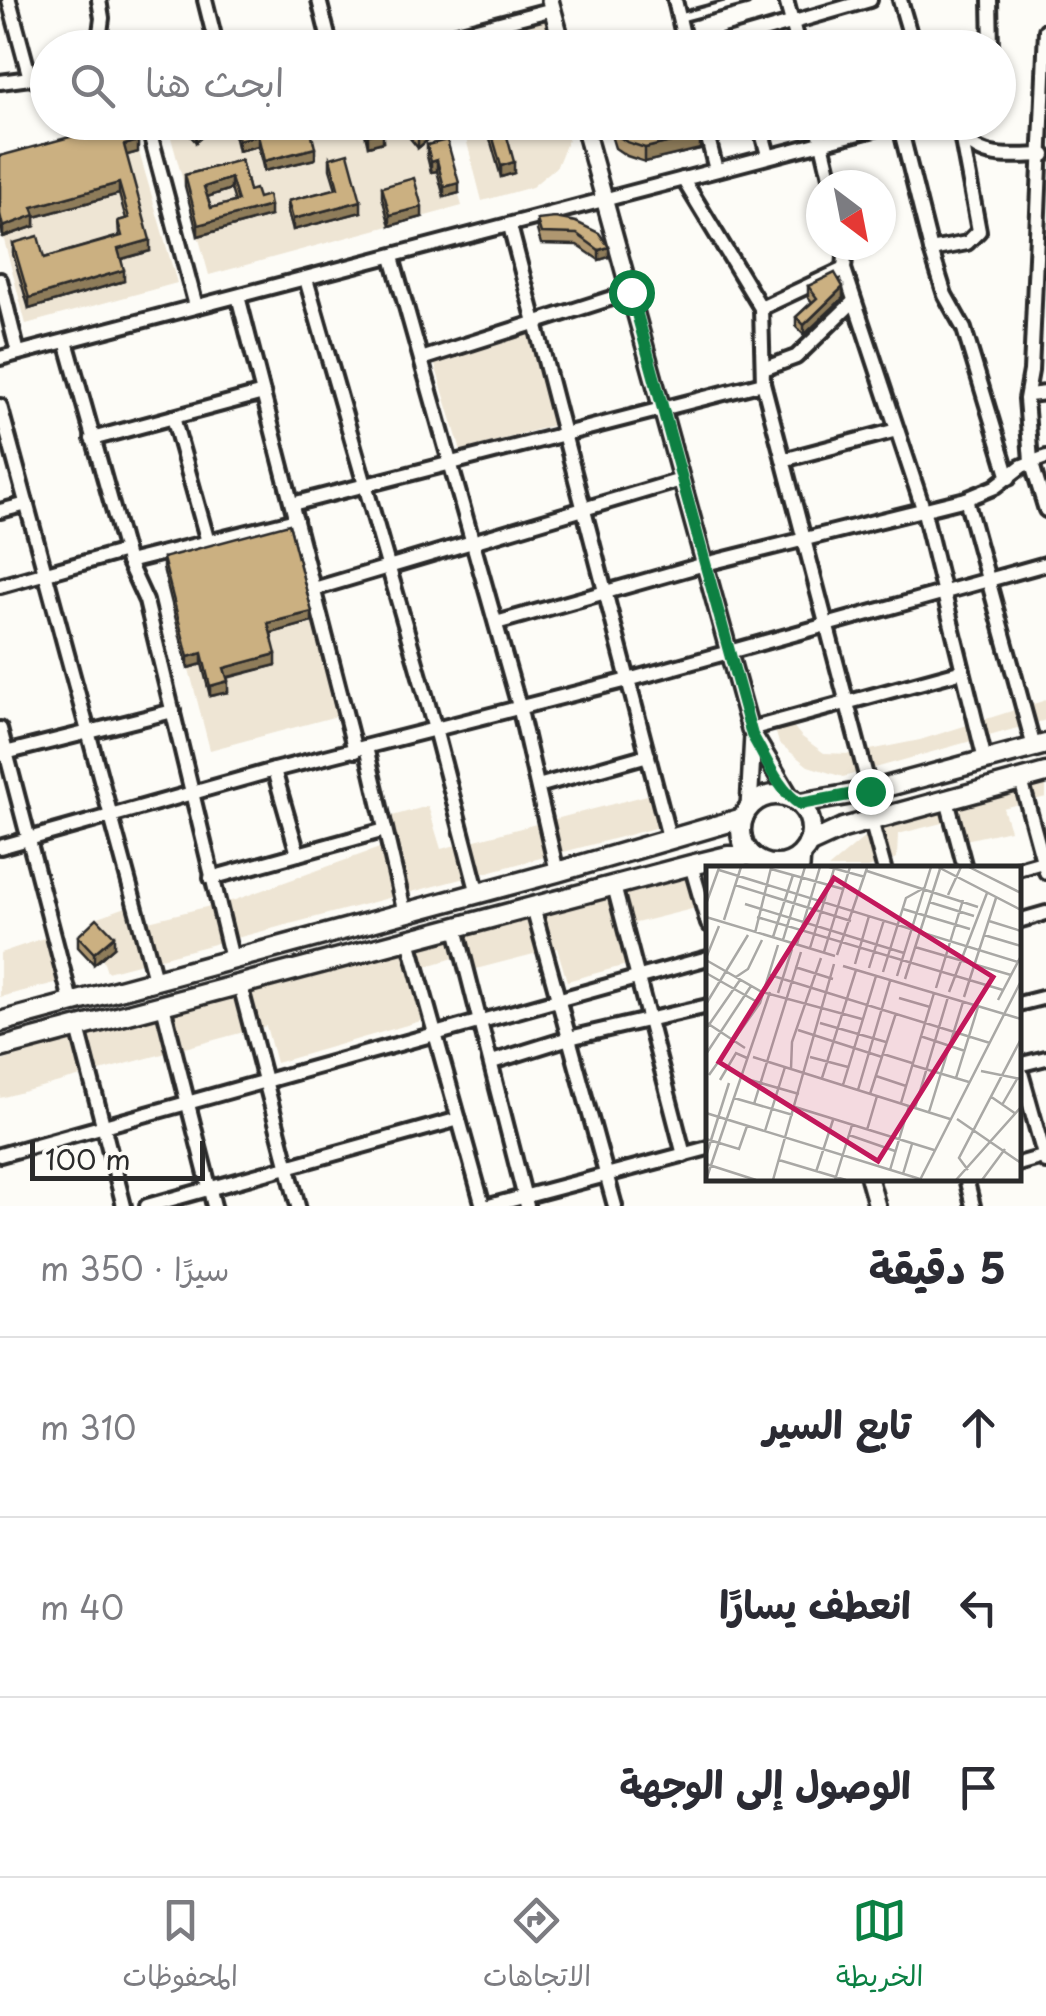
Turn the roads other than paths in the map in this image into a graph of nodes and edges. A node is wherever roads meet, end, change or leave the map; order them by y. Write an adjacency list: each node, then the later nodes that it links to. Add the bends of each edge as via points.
1 (8, 0): 25 (street)
2 (98, 0): 14 (street)
3 (205, 0): 15 (street)
4 (319, 0): 16 (street)
5 (675, 0): 12 (street)
6 (746, 0): 12 (lane)
7 (786, 0): 13 (street)
8 (870, 0): 13 (street)
9 (900, 0): 22 (street)
10 (990, 0): 23 (street)
11 (552, 4): 17 (street); 18 (street)
12 (680, 18): 19 (street)
13 (793, 22): 20 (street); 21 (street)
14 (100, 30)
15 (213, 30)
16 (326, 30)
17 (465, 30)
18 (558, 30)
19 (682, 30)
20 (771, 30)
21 (795, 30)
22 (909, 30)
23 (991, 30)
24 (1046, 30): 37 (street)
25 (30, 78): 26 (street)
26 (0, 82)
27 (152, 140): 52 (street)
28 (588, 140): 41 (street)
29 (708, 140): 38 (street)
30 (764, 140): 36 (street)
31 (821, 140): 35 (street)
32 (834, 140): 35 (street)
33 (904, 140): 43 (street)
34 (962, 140): 37 (street, via 987,156); 43 (street, via 979,231 967,243)
35 (822, 143): 36 (street); 39 (street)
36 (768, 155): 38 (street)
37 (1042, 155): 62 (street)
38 (716, 170): 40 (street)
39 (828, 170)
40 (683, 179): 41 (street); 53 (street)
41 (604, 202): 42 (street); 49 (street)
42 (510, 226): 44 (street); 54 (street)
43 (931, 250): 73 (street, via 964,329)
44 (392, 256): 47 (street); 58 (street)
45 (845, 260): 46 (street)
46 (844, 269): 51 (street); 53 (street)
47 (306, 278): 50 (street); 75 (street)
48 (0, 280): 56 (street)
49 (631, 292): 54 (street); 64 (street)
50 (238, 296): 52 (street); 60 (street)
51 (854, 301): 59 (street, via 799,355); 66 (street)
52 (196, 306): 55 (street)
53 (761, 308): 59 (street)
54 (534, 322): 58 (street); 67 (street)
55 (66, 340): 56 (street); 68 (street)
56 (18, 353): 57 (street)
57 (0, 358)
58 (422, 359): 72 (street)
59 (763, 376): 64 (street); 70 (street)
60 (263, 393): 65 (street); 78 (street)
61 (1046, 393): 62 (street)
62 (1029, 396): 71 (street)
63 (0, 406): 77 (street)
64 (662, 410): 67 (street); 74 (street)
65 (172, 417): 68 (street); 85 (street)
66 (898, 430): 70 (street); 79 (street)
67 (564, 435): 72 (street); 80 (street)
68 (92, 439): 87 (street)
69 (1046, 457): 71 (street)
70 (783, 460): 84 (street)
71 (1031, 461): 73 (street); 81 (street)
72 (451, 464): 75 (street); 86 (street)
73 (1009, 478): 76 (street)
74 (681, 480): 80 (street); 88 (street)
75 (365, 485): 78 (street); 90 (street)
76 (966, 499): 79 (street); 92 (street)
77 (26, 504): 82 (street); 91 (street)
78 (292, 504): 83 (street)
79 (923, 508): 84 (street); 96 (street)
80 (584, 509): 86 (street); 95 (street)
81 (1046, 510)
82 (0, 511)
83 (296, 520): 85 (street); 94 (street)
84 (802, 540): 88 (street); 98 (street)
85 (208, 542): 87 (street)
86 (473, 542): 90 (street); 97 (street)
87 (126, 557): 91 (street); 104 (street, via 146,601)
88 (705, 564): 95 (street); 99 (street)
89 (1046, 564): 92 (street)
90 (388, 567): 94 (street); 105 (street)
91 (46, 574): 93 (street); 107 (street)
92 (989, 580): 96 (street); 109 (street)
93 (0, 586)
94 (314, 590): 110 (street)
95 (605, 592): 97 (street); 101 (street)
96 (944, 593): 98 (street); 100 (street)
97 (496, 624): 103 (street)
98 (828, 625): 99 (street); 102 (street)
99 (728, 653): 101 (street); 108 (street)
100 (963, 671): 102 (street); 113 (street)
101 (628, 680): 103 (street); 112 (street)
102 (848, 702): 108 (street); 118 (street)
103 (520, 706): 105 (street); 117 (street)
104 (173, 711): 107 (street); 119 (street)
105 (435, 729): 110 (street); 139 (street)
106 (0, 730): 111 (street)
107 (88, 732): 111 (street); 123 (street)
108 (752, 732): 120 (street); 122 (street)
109 (1040, 746): 113 (main road)
110 (360, 749): 114 (street); 125 (street)
111 (3, 754): 126 (street)
112 (648, 755): 117 (street); 127 (street)
113 (985, 760): 118 (main road)
114 (274, 770): 119 (street); 129 (street)
115 (1046, 773): 116 (main road)
116 (1021, 780): 121 (main road); 133 (street)
117 (538, 786): 136 (street)
118 (870, 791): 120 (main road)
119 (191, 794): 123 (street); 137 (street)
120 (795, 800): 122 (main road, via 768,796); 130 (main road, via 810,822)
121 (946, 800): 124 (main road); 135 (street)
122 (746, 813): 127 (main road); 131 (main road, via 742,839)
123 (112, 818): 126 (street); 150 (street)
124 (871, 820): 130 (main road, via 843,828); 134 (street)
125 (385, 830): 129 (street); 142 (street)
126 (28, 841): 128 (street); 154 (street)
127 (670, 841): 136 (main road)
128 (0, 848)
129 (298, 854): 137 (street)
130 (804, 855): 131 (main road, via 784,864)
131 (761, 862): 132 (main road, via 728,856)
132 (691, 865): 138 (main road); 143 (street)
133 (1045, 865)
134 (883, 866)
135 (965, 866)
136 (557, 872): 139 (main road)
137 (212, 878): 147 (street)
138 (614, 886): 140 (main road); 149 (street)
139 (478, 894): 142 (main road)
140 (533, 907): 145 (main road); 153 (street)
141 (1046, 913): 144 (street)
142 (404, 914): 147 (main road)
143 (706, 917)
144 (1021, 919)
145 (456, 928): 146 (main road); 158 (street)
146 (409, 940): 151 (main road); 162 (street)
147 (232, 959): 150 (main road)
148 (706, 959): 149 (street)
149 (637, 978): 153 (street); 159 (street)
150 (155, 979): 154 (main road)
151 (240, 985): 156 (main road); 169 (street)
152 (1046, 997): 155 (street)
153 (558, 1000): 158 (street); 163 (street)
154 (72, 1001): 160 (main road)
155 (1021, 1003)
156 (163, 1006): 161 (main road); 170 (street)
157 (706, 1007): 159 (street)
158 (482, 1021): 162 (street); 166 (street)
159 (649, 1021): 163 (street); 175 (street)
160 (0, 1022)
161 (78, 1028): 164 (main road); 172 (street)
162 (435, 1034): 169 (street); 171 (street)
163 (569, 1038): 166 (street); 179 (street)
164 (0, 1048)
165 (1046, 1058): 167 (street)
166 (492, 1062): 183 (street)
167 (1021, 1064)
168 (1021, 1071): 176 (street)
169 (265, 1081): 170 (street); 178 (street)
170 (188, 1104): 172 (street); 182 (street)
171 (459, 1120): 178 (street); 188 (street)
172 (104, 1126): 174 (street); 184 (street)
173 (706, 1149): 175 (street)
174 (0, 1155)
175 (684, 1155): 179 (street)
176 (1046, 1158): 177 (street)
177 (1021, 1163)
178 (288, 1167): 182 (street); 187 (street)
179 (606, 1176): 183 (street); 189 (street)
180 (871, 1181): 190 (street)
181 (967, 1181): 191 (street)
182 (210, 1188): 185 (street); 186 (street)
183 (526, 1202): 188 (street)
184 (124, 1206)
185 (147, 1206)
186 (214, 1206)
187 (298, 1206)
188 (486, 1206)
189 (614, 1206)
190 (877, 1206)
191 (973, 1206)

